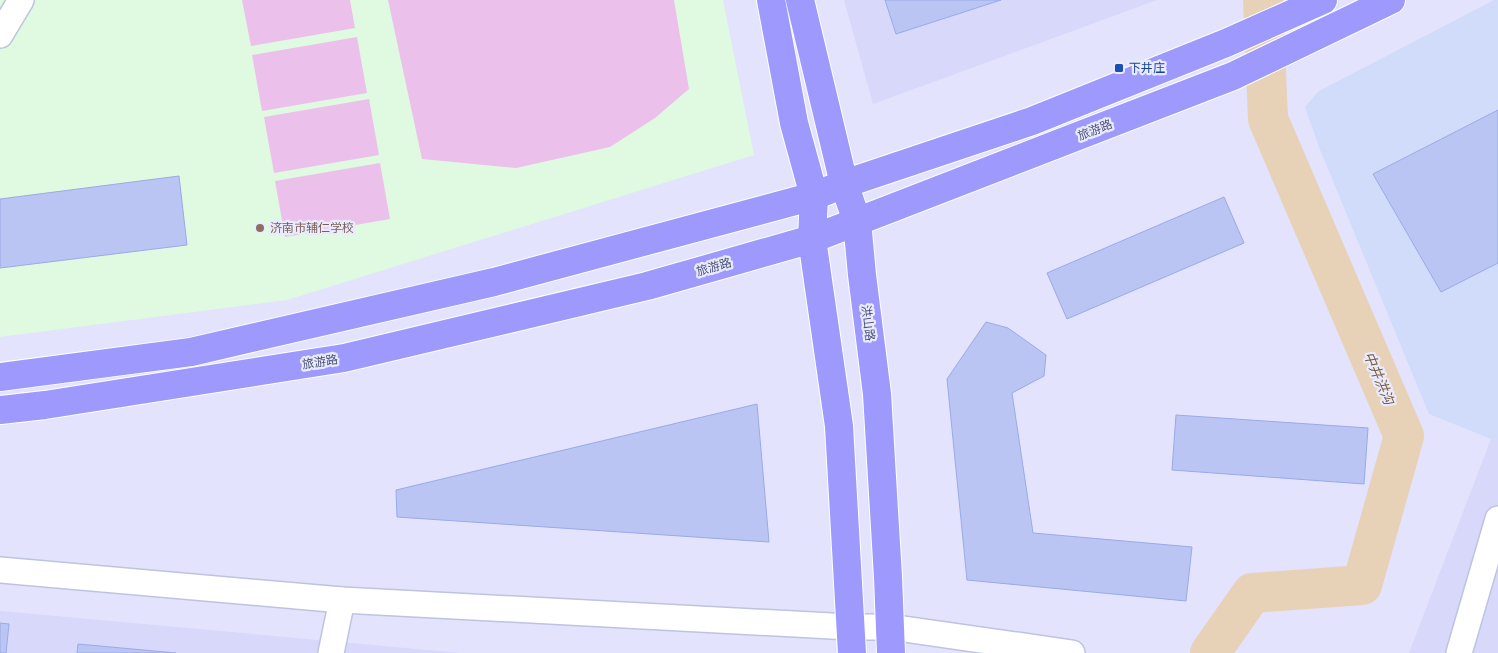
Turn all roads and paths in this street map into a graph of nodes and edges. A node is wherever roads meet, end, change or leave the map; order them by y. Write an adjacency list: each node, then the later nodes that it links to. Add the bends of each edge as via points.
1 (22, 0): 6 (street)
2 (771, 0): 8 (main road, via 794,123)
3 (800, 0): 7 (main road, 洪山路)
4 (1323, 0): 7 (main road, via 1032,121)
5 (1391, 0): 9 (main road, 旅游路, via 1233,76)
6 (0, 35)
7 (844, 184): 8 (main road); 9 (main road, 洪山路)
8 (814, 196): 10 (main road); 11 (main road, via 494,282 191,352)
9 (857, 221): 10 (main road, 旅游路); 17 (main road, 洪山路, via 877,394)
10 (812, 239): 12 (main road, 旅游路, via 647,286 344,358); 16 (main road, via 839,426)
11 (0, 377)
12 (0, 410)
13 (1498, 518): 20 (street)
14 (0, 570): 15 (street)
15 (342, 600): 16 (street); 18 (street)
16 (851, 640): 17 (street)
17 (890, 640): 19 (street)
18 (331, 653)
19 (1072, 653)
20 (1459, 653)

